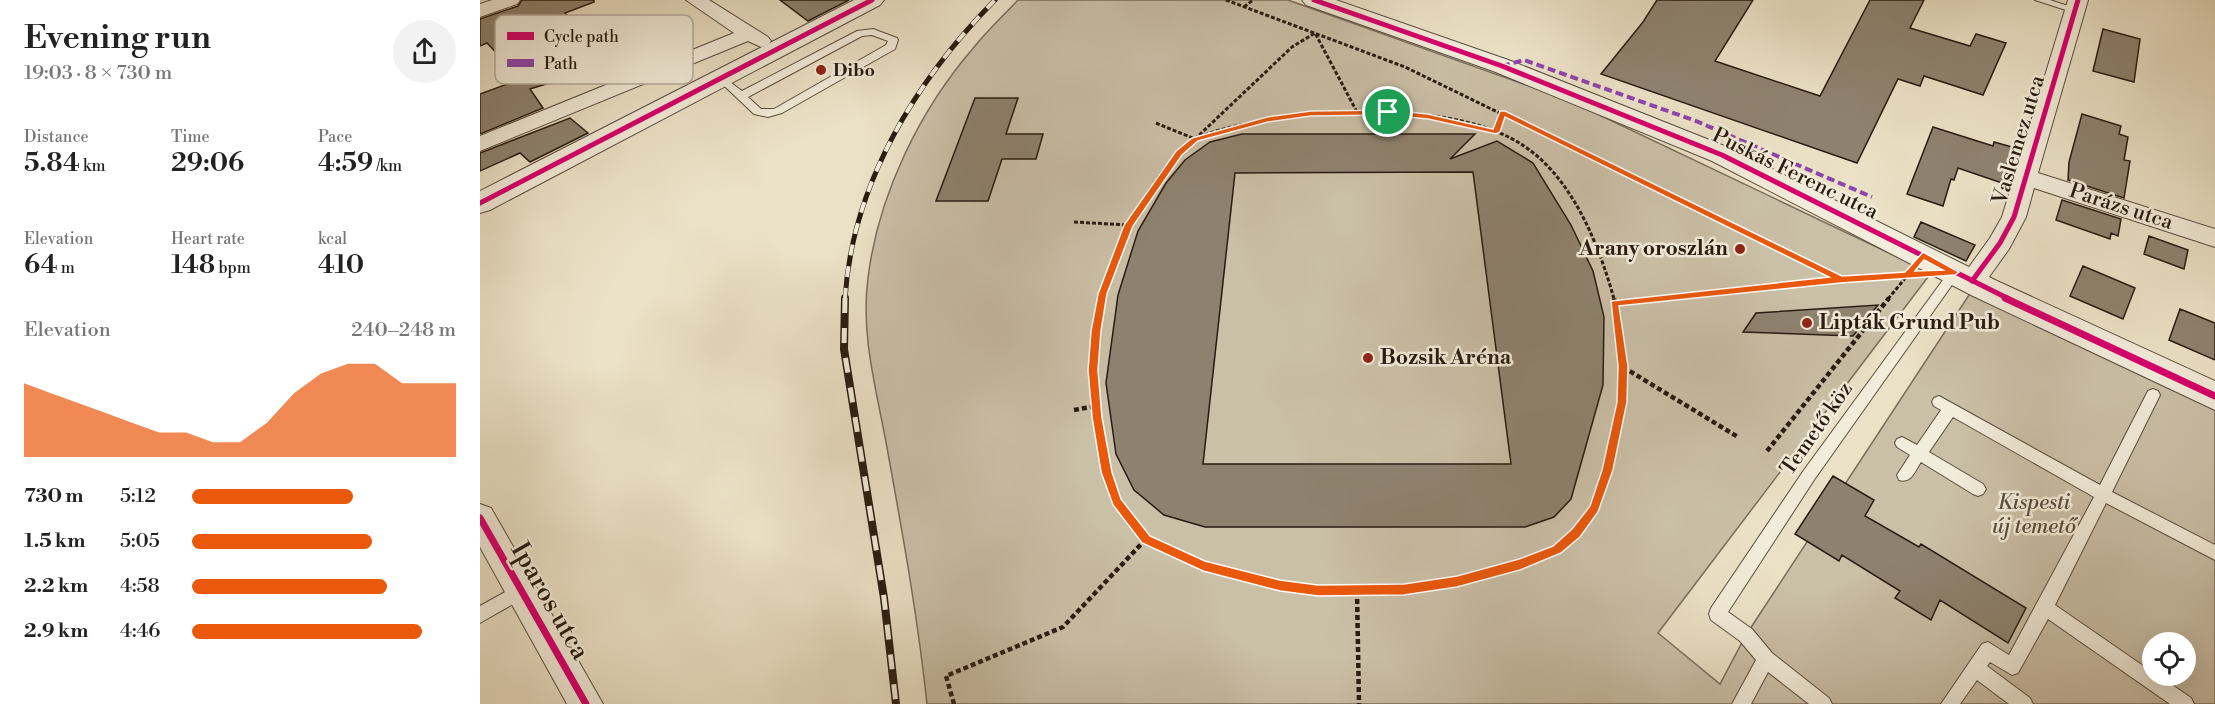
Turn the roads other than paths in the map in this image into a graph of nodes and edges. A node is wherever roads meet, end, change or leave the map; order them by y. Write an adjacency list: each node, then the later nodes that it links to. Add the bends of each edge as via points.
1 (510, 0): 7 (street)
2 (696, 0): 8 (street)
3 (872, 0): 9 (street)
4 (1314, 0): 18 (street, Puskás Ferenc utca, via 1502,66 1722,155 1915,265)
5 (2040, 0): 6 (lane)
6 (2076, 5): 15 (street, Vaslemez utca)
7 (480, 11)
8 (749, 34): 9 (street); 10 (street)
9 (775, 51): 11 (street)
10 (693, 57)
11 (722, 79): 13 (lane); 16 (street)
12 (627, 84): 14 (street)
13 (741, 96): 13 (lane, via 860,33 873,32 893,40 891,47 778,111 758,112)
14 (480, 144)
15 (2026, 177): 17 (street, Parázs utca); 18 (street, Vaslemez utca, via 2014,217 2000,243)
16 (480, 204)
17 (2215, 238)
18 (1963, 277): 20 (street, Puskás Ferenc utca); 31 (lane, Temető köz, via 1809,475 1717,614 1746,635)
19 (2152, 395): 25 (lane)
20 (2215, 396)
21 (1902, 443): 22 (lane)
22 (1920, 454): 23 (lane); 24 (lane); 25 (lane, via 1945,405)
23 (1904, 475)
24 (1978, 489)
25 (2102, 494): 27 (lane); 29 (lane)
26 (480, 518): 28 (street, Iparos utca)
27 (2215, 553)
28 (521, 591): 30 (lane); 33 (street, Iparos utca)
29 (2045, 608): 32 (lane, via 2012,667 1988,650); 38 (lane)
30 (480, 615)
31 (1766, 659): 34 (lane); 35 (lane)
32 (1975, 668): 36 (lane); 37 (lane)
33 (586, 704)
34 (1741, 704)
35 (1823, 704)
36 (1950, 704)
37 (2024, 704)
38 (2185, 704)

